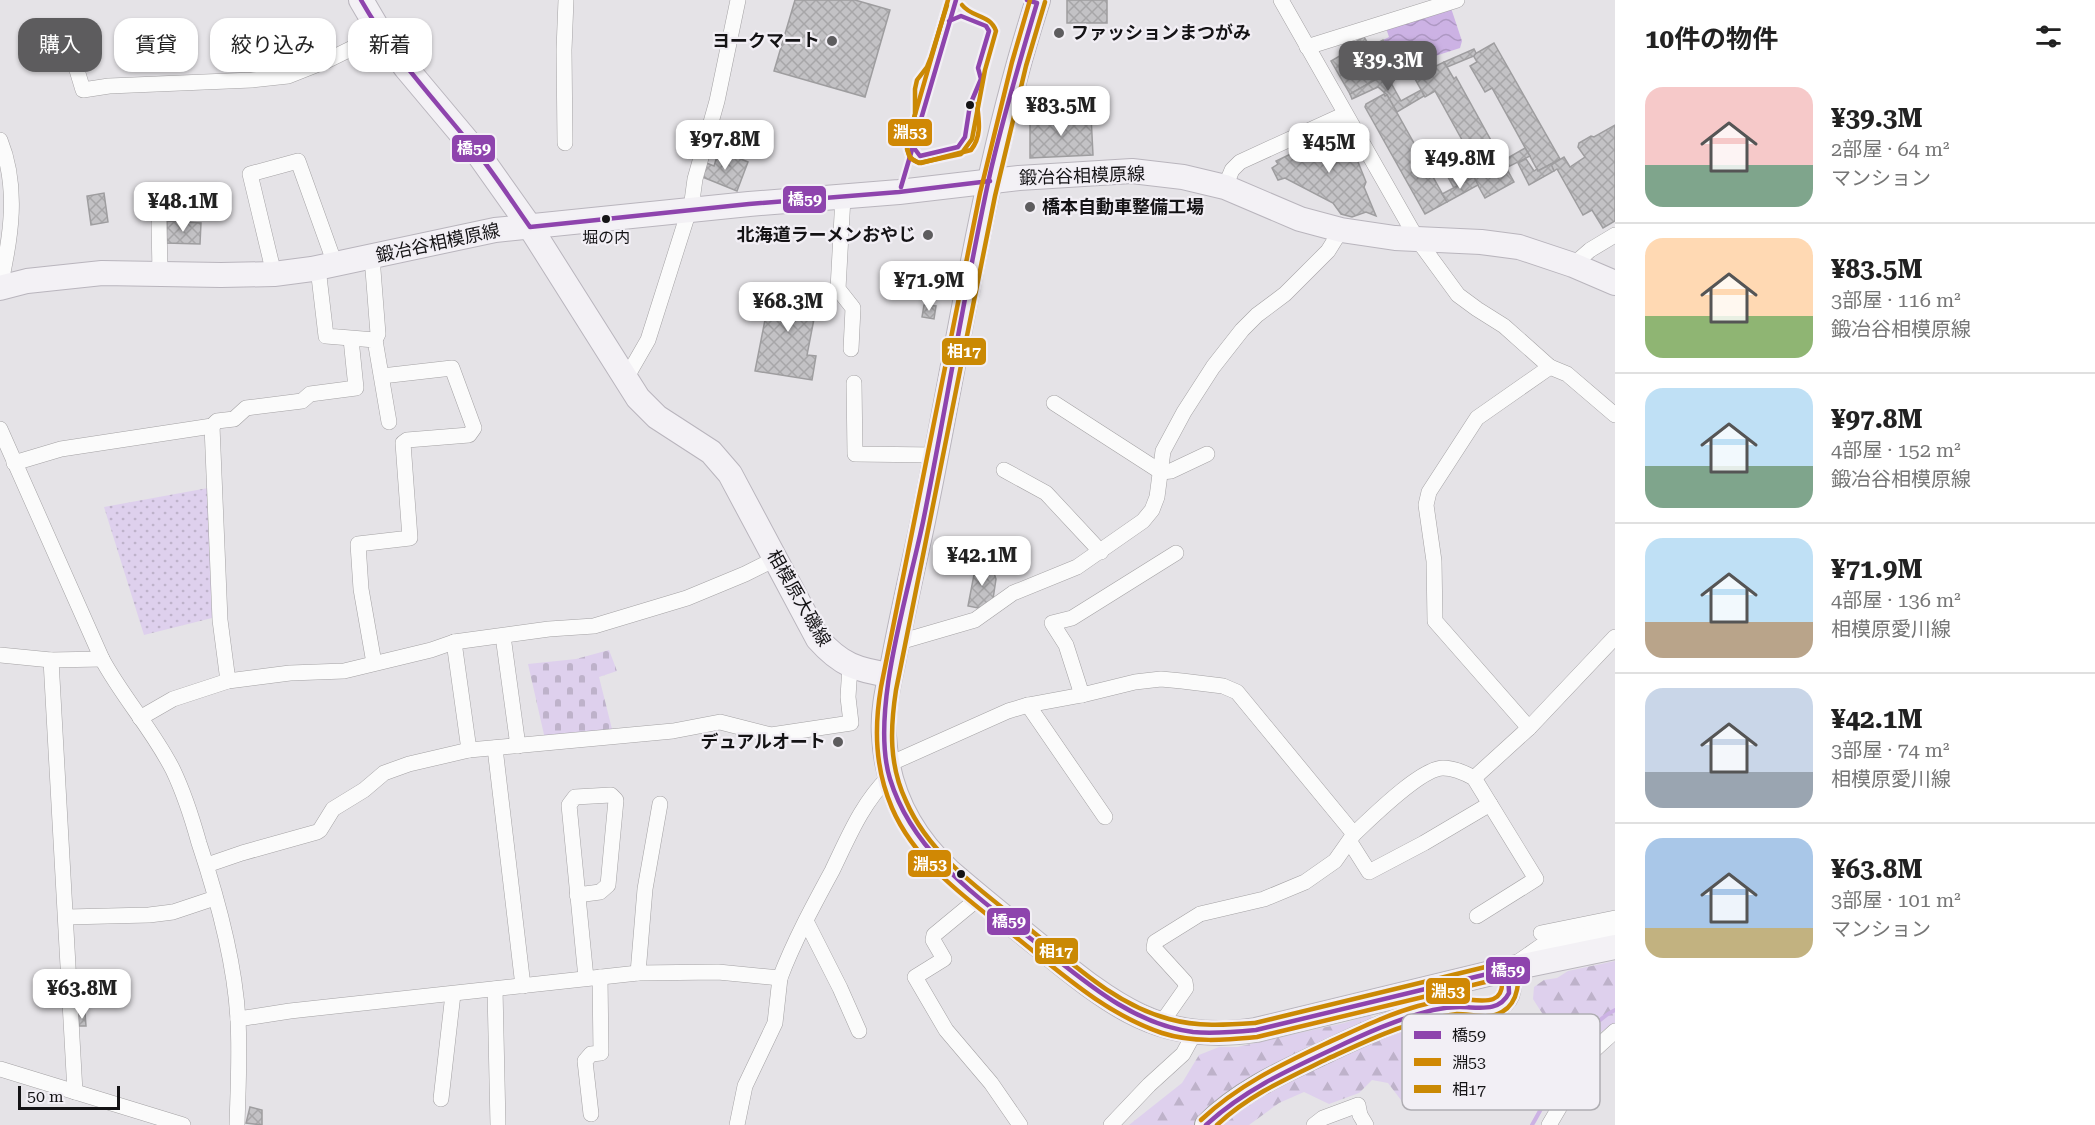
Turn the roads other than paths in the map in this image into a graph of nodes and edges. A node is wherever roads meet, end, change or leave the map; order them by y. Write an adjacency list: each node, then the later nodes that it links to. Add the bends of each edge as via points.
1 (361, 0): 7 (main road, 相模原大磯線)
2 (566, 0): 14 (street)
3 (738, 0): 18 (street)
4 (1281, 0): 8 (street)
5 (1034, 1): 15 (main road)
6 (1451, 1): 8 (street)
7 (372, 18)
8 (1306, 47): 12 (street)
9 (348, 50): 10 (street, via 288,76 252,80 83,90)
10 (78, 72)
11 (409, 72): 20 (main road, 相模原大磯線, via 479,155)
12 (1345, 114): 16 (street, via 1240,162); 23 (street)
13 (0, 140): 30 (street, via 11,186 12,211)
14 (565, 143)
15 (990, 181): 16 (main road, 鍛冶谷相模原線, via 1132,171); 17 (main road, 鍛冶谷相模原線); 44 (main road)
16 (1225, 187): 21 (main road, 鍛冶谷相模原線, via 1300,219)
17 (843, 197): 18 (main road, 鍛冶谷相模原線); 33 (street, via 838,289 853,308)
18 (689, 210): 20 (main road, 鍛冶谷相模原線); 36 (street, via 648,340)
19 (159, 222): 27 (street)
20 (530, 226): 24 (main road, 鍛冶谷相模原線, via 461,236); 36 (main road, 相模原大磯線)
21 (1341, 230): 23 (main road, 鍛冶谷相模原線); 47 (street, via 1328,251 1242,330 1213,367 1162,451)
22 (1615, 235): 25 (street)
23 (1417, 239): 25 (main road, 鍛冶谷相模原線, via 1519,247); 34 (street, via 1458,295 1504,326)
24 (372, 257): 26 (main road, 鍛冶谷相模原線); 32 (street, via 378,333)
25 (1572, 265): 29 (main road, 鍛冶谷相模原線)
26 (327, 266): 28 (main road, 鍛冶谷相模原線); 28 (street, via 298,161 250,174); 31 (street, via 326,336)
27 (160, 273): 28 (main road, 鍛冶谷相模原線); 30 (main road, 鍛冶谷相模原線, via 102,273)
28 (274, 274)
29 (1615, 283)
30 (0, 287)
31 (351, 339): 32 (street); 41 (street, via 356,388 310,394 302,401 246,408 234,419 217,420)
32 (375, 340): 35 (street)
33 (851, 349)
34 (1550, 367): 39 (street, via 1567,374); 65 (street, via 1477,418 1429,492 1426,506 1434,561 1435,621)
35 (382, 376): 40 (street); 58 (street, via 452,368 474,428 469,435 403,443 412,546 358,544 361,589)
36 (625, 380): 50 (main road, 相模原大磯線, via 657,417 719,460)
37 (854, 383): 44 (street, via 855,454)
38 (1054, 403): 47 (street)
39 (1615, 415)
40 (390, 422)
41 (212, 426): 45 (street, via 61,449); 61 (street, via 220,608)
42 (1, 437): 45 (street)
43 (1207, 454): 47 (street)
44 (935, 455): 54 (main road)
45 (14, 463): 56 (street)
46 (1004, 470): 48 (street, via 1046,493)
47 (1161, 472): 48 (street, via 1152,510)
48 (1101, 552): 54 (street, via 1062,574 1013,593 975,620)
49 (1176, 554): 62 (street, via 1072,618 1052,623 1066,645)
50 (775, 559): 51 (street, via 687,598 614,621); 59 (main road, 相模原大磯線, via 818,639)
51 (503, 636): 53 (street); 66 (street)
52 (1615, 637): 65 (street)
53 (454, 642): 58 (street); 68 (street)
54 (896, 643): 60 (main road)
55 (0, 655): 57 (street)
56 (102, 659): 57 (street); 64 (street)
57 (51, 660): 80 (street)
58 (374, 663): 61 (street, via 344,670)
59 (850, 666): 60 (main road, 相模原大磯線); 66 (street, via 851,723 771,735 720,722 673,732)
60 (891, 675): 69 (main road, via 884,718)
61 (228, 681): 64 (street, via 173,699)
62 (1082, 695): 63 (street); 74 (street, via 1161,679 1232,688 1290,755)
63 (1028, 705): 69 (street, via 996,716); 73 (street)
64 (140, 718): 75 (street, via 174,772)
65 (1529, 728): 70 (street)
66 (518, 746): 67 (street)
67 (495, 748): 68 (street); 90 (street)
68 (469, 750): 75 (street, via 389,770 333,809 317,832)
69 (888, 771): 77 (main road, via 904,815 921,841); 82 (street)
70 (1474, 778): 72 (street); 74 (street, via 1443,768 1431,770 1390,801)
71 (660, 804): 87 (street, via 645,889)
72 (1490, 804): 74 (street, via 1369,872); 79 (street, via 1536,879)
73 (1105, 817)
74 (1352, 838): 96 (street, via 1335,861 1305,882 1264,899 1200,914 1155,942 1154,948 1186,988)
75 (207, 866): 78 (street)
76 (577, 895): 76 (street, via 570,801 575,797 611,795 616,800 608,885 600,892); 88 (street)
77 (980, 897): 96 (main road, via 1094,990 1130,1012); 110 (street, via 934,935 944,959 915,977 946,1030)
78 (216, 898): 80 (street, via 173,912); 94 (street)
79 (1477, 916)
80 (67, 917): 102 (street)
81 (1615, 918): 84 (street)
82 (806, 921): 89 (street); 97 (street)
83 (1615, 929): 86 (street, via 1541,946)
84 (1541, 933)
85 (1615, 947): 86 (main road)
86 (1508, 969): 93 (street, via 1511,987 1508,997 1499,1005 1490,1009 1442,1008); 99 (main road, via 1256,1030)
87 (638, 974): 88 (street); 89 (street, via 718,972)
88 (593, 978): 90 (street); 105 (street, via 601,1053 591,1054 585,1060)
89 (780, 978): 109 (street, via 775,1023 745,1086)
90 (523, 986): 91 (street)
91 (495, 989): 92 (street); 108 (street)
92 (453, 994): 94 (street); 103 (street)
93 (1422, 1014)
94 (238, 1019): 107 (street)
95 (1402, 1020): 112 (street, via 1285,1072 1252,1090)
96 (1160, 1024): 99 (main road)
97 (859, 1031)
98 (1615, 1031): 100 (street)
99 (1195, 1032): 111 (street, via 1183,1054)
100 (1600, 1045)
101 (0, 1069): 102 (street)
102 (75, 1092): 106 (street)
103 (441, 1099)
104 (1558, 1110): 115 (street)
105 (591, 1114)
106 (183, 1125)
107 (237, 1125)
108 (498, 1125)
109 (737, 1125)
110 (1020, 1125)
111 (1112, 1125)
112 (1206, 1125)
113 (1314, 1125): 114 (street, via 1358,1105)
114 (1366, 1125)
115 (1549, 1125)

